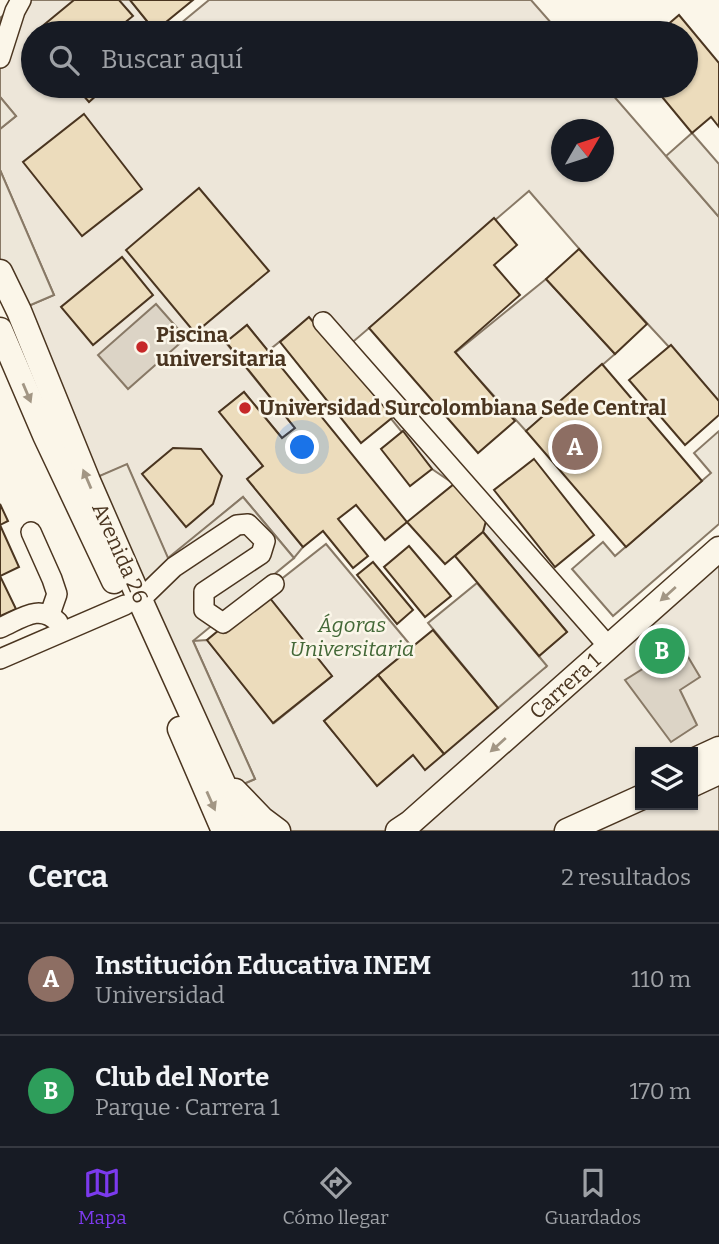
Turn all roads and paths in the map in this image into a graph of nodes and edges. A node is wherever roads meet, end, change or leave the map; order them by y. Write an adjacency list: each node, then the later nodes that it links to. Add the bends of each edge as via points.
1 (21, 0): 2 (street)
2 (0, 58)
3 (2, 282): 9 (main road, Avenida 26, one-way to 3)
4 (323, 322): 13 (street)
5 (0, 330): 9 (main road, Avenida 26, one-way to 9, via 45,435)
6 (31, 532): 10 (street, via 57,594)
7 (719, 549): 13 (main road, Carrera 1, one-way to 13)
8 (274, 584): 9 (street, via 223,622 204,610 204,592 261,554 265,541 248,524 237,525 174,567)
9 (133, 603): 12 (street); 17 (main road, Avenida 26); 22 (main road, Avenida 26, one-way to 22)
10 (50, 614): 11 (street, via 36,612); 12 (street)
11 (0, 628)
12 (66, 631): 14 (street)
13 (608, 648): 21 (main road, Carrera 1, one-way to 21)
14 (0, 659)
15 (719, 749): 16 (main road)
16 (698, 759)
17 (216, 768): 23 (main road, Avenida 26); 24 (main road)
18 (719, 772): 19 (main road)
19 (698, 782)
20 (635, 799): 25 (main road)
21 (405, 829)
22 (224, 831)
23 (247, 831)
24 (278, 831)
25 (568, 831)

